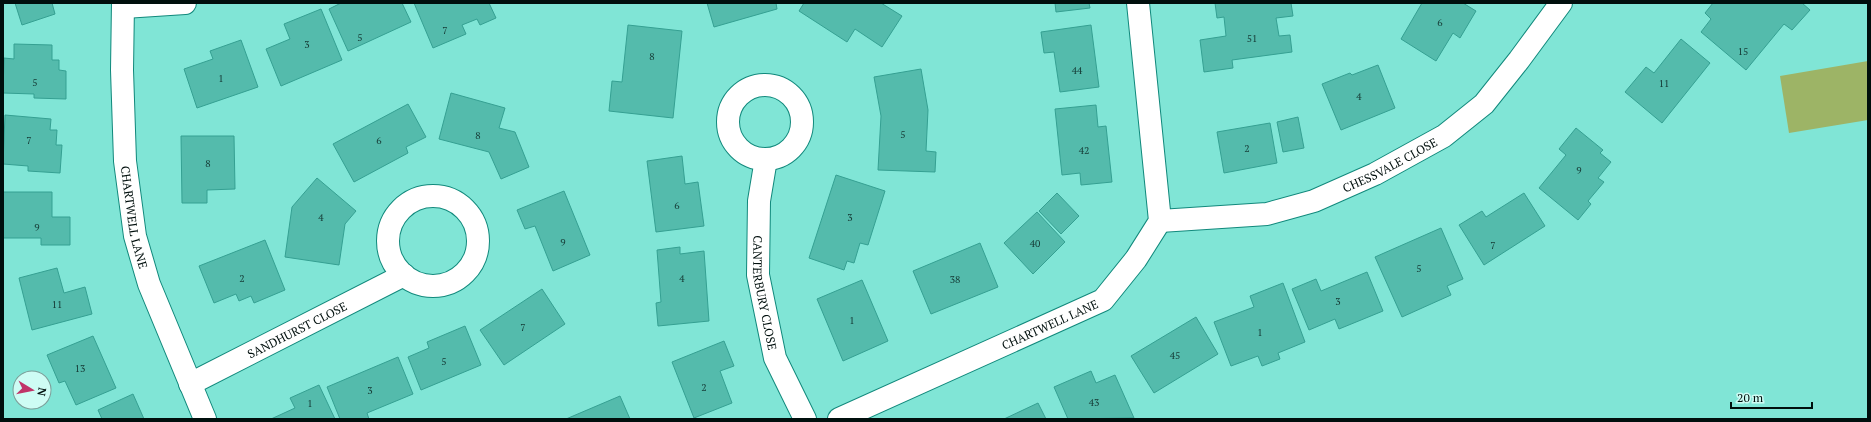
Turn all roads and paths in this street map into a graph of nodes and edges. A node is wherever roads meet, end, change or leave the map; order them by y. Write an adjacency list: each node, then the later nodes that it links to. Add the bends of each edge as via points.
1 (185, 3): 4 (street)
2 (1138, 3): 6 (street)
3 (1560, 3): 6 (street, CHESSVALE CLOSE, via 1484,104 1444,136 1375,174 1314,201 1267,214)
4 (123, 5): 8 (street, CHARTWELL LANE, via 125,161 135,236 149,284)
5 (766, 159): 10 (street, CANTERBURY CLOSE, via 758,201 758,275 775,358)
6 (1160, 221): 11 (street, CHARTWELL LANE, via 1136,259 1103,300)
7 (404, 276): 7 (street, via 394,264 389,250 388,235 392,220 401,208 413,200 443,196 468,212 475,224 478,239 476,254 470,267 459,278 446,284 431,286 416,283); 8 (street, SANDHURST CLOSE)
8 (190, 384): 9 (street, CHARTWELL LANE)
9 (205, 419)
10 (805, 419)
11 (839, 419)

